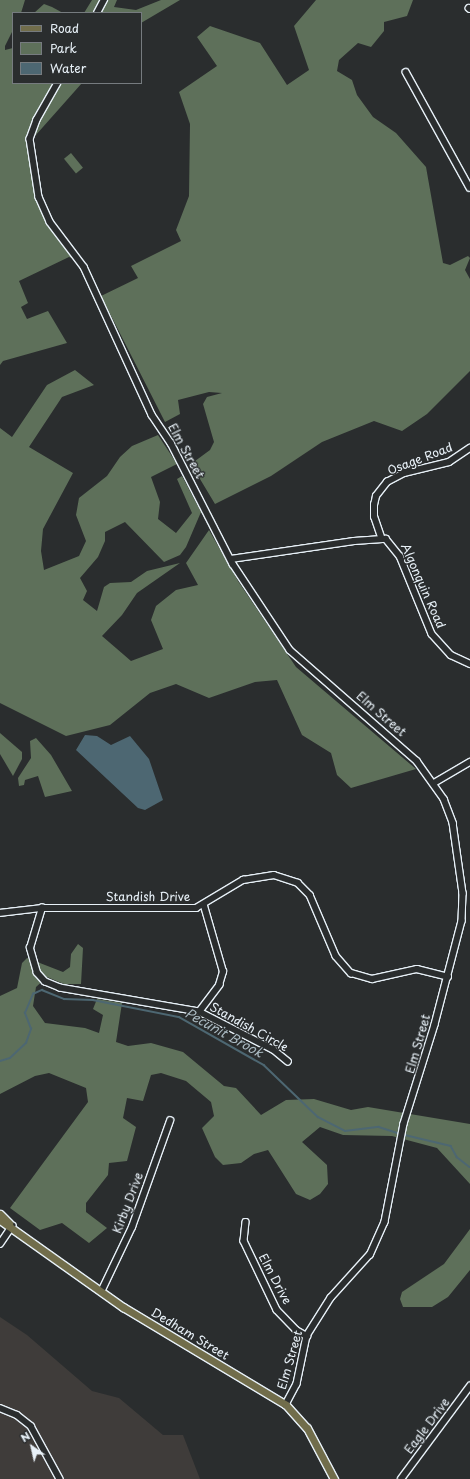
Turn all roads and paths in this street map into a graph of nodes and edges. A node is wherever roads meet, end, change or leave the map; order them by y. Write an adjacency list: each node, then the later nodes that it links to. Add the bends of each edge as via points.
1 (104, 0): 2 (street)
2 (98, 12)
3 (406, 72): 5 (street)
4 (57, 84): 8 (street, Elm Street, via 32,129 30,139 32,165 42,205 55,228 84,267 152,414 172,443)
5 (470, 188)
6 (470, 448): 7 (street, Osage Road, via 449,462 404,473 387,482 376,496 374,505 374,517)
7 (381, 537): 8 (street); 9 (street, Algonquin Road, via 392,544 400,556 436,641 451,655)
8 (231, 559): 11 (street, Elm Street, via 294,656 394,739 418,761)
9 (470, 664)
10 (470, 762): 11 (street)
11 (434, 783): 15 (street, Elm Street, via 451,816 463,893 460,933)
12 (204, 906): 13 (street, Standish Drive, via 190,909); 15 (street, Standish Drive, via 251,877 283,877 298,883 310,895 336,956 351,973 372,979 416,969); 16 (street, via 223,972 216,991)
13 (42, 908): 14 (street, Standish Drive); 16 (street, via 30,948 37,973 45,982 60,988)
14 (0, 913)
15 (448, 977): 25 (street, Elm Street, via 404,1124 382,1231 370,1255 331,1298)
16 (199, 1012): 17 (street, Standish Circle, via 273,1050)
17 (288, 1062)
18 (170, 1120): 24 (street, Kirby Drive, via 132,1227)
19 (0, 1214): 22 (main road, Dedham Street)
20 (0, 1220): 22 (main road, Dedham Street)
21 (246, 1222): 25 (street, Elm Drive, via 244,1241 277,1310 296,1330)
22 (12, 1226): 23 (street); 24 (main road, Dedham Street)
23 (0, 1244)
24 (101, 1292): 27 (main road, Dedham Street)
25 (307, 1336): 27 (street, Elm Street, via 296,1384)
26 (470, 1386): 31 (street, Eagle Drive)
27 (286, 1405): 29 (main road, Dedham Street, via 307,1428)
28 (0, 1408): 30 (street, via 17,1415 31,1426)
29 (333, 1478)
30 (60, 1479)
31 (401, 1479)

